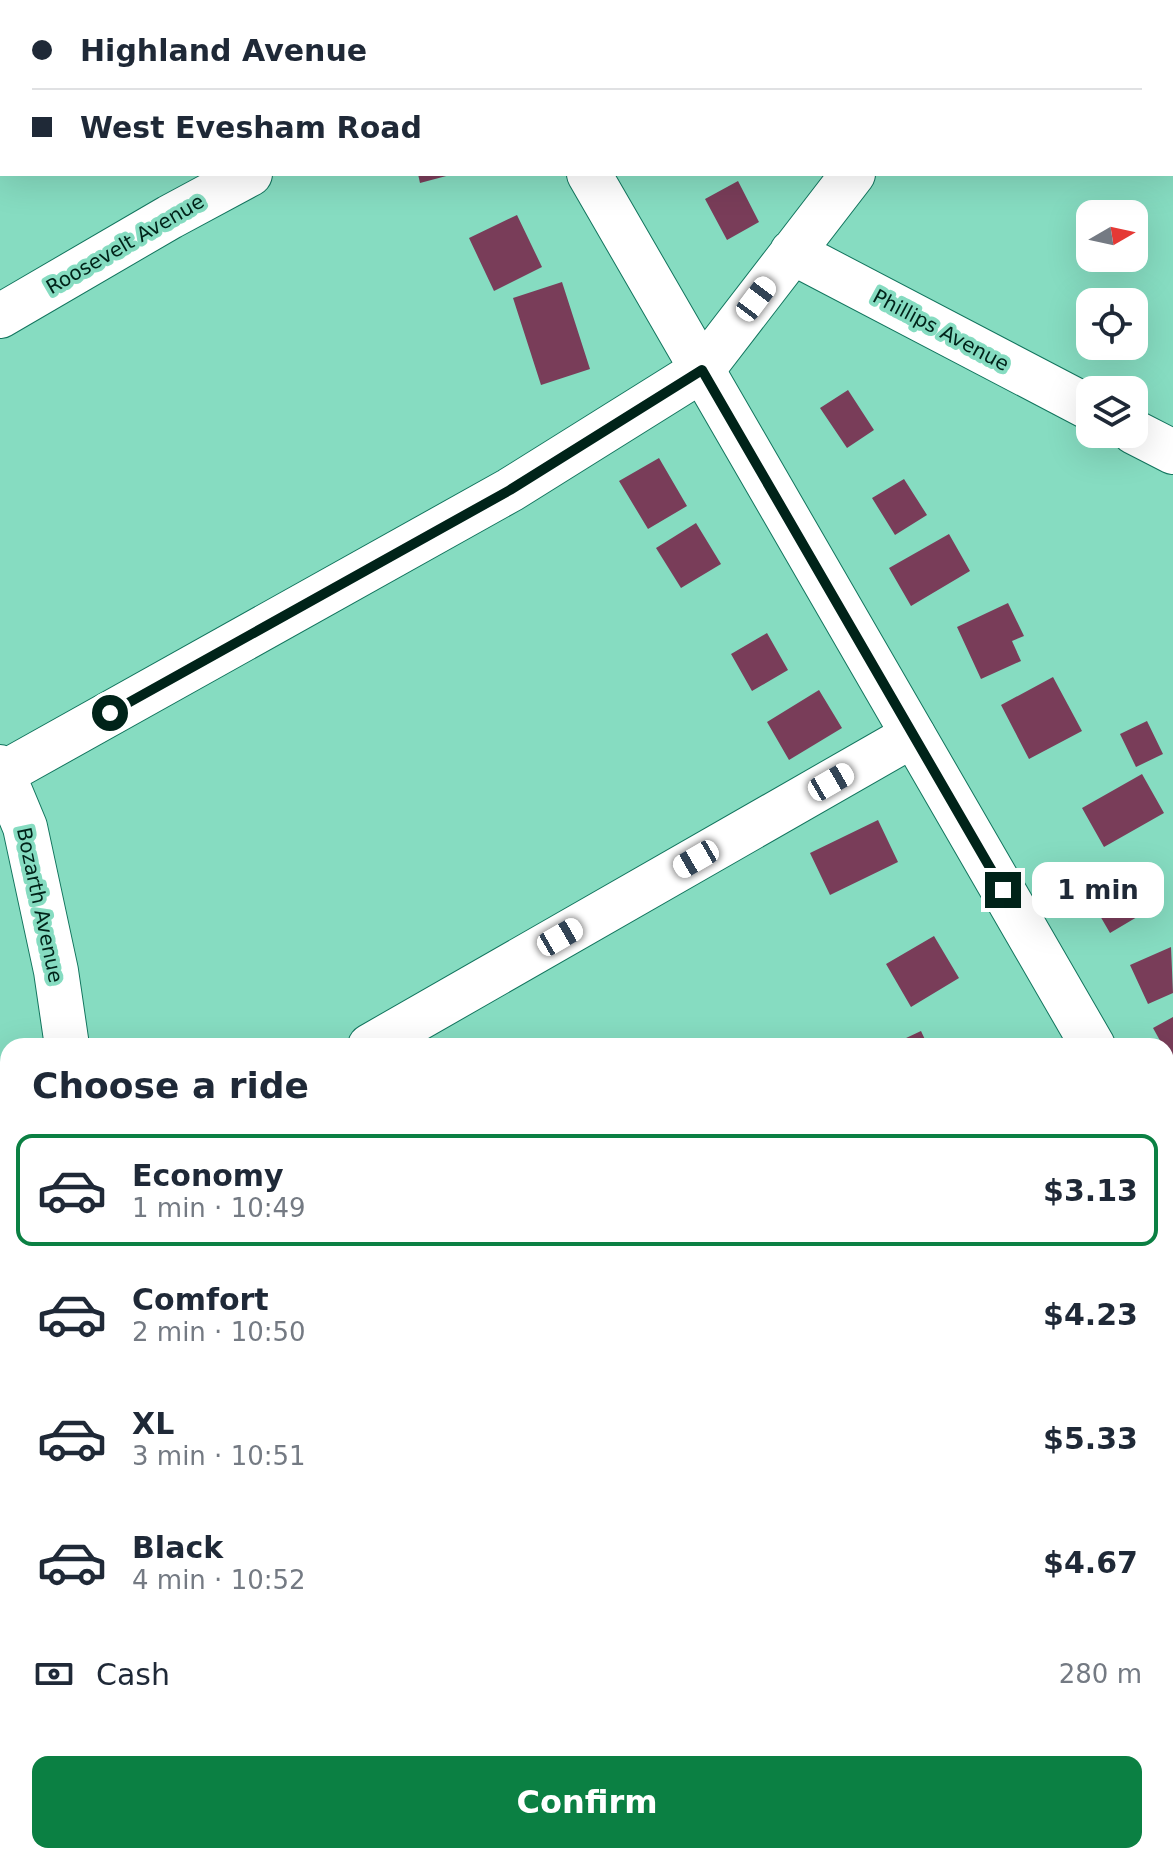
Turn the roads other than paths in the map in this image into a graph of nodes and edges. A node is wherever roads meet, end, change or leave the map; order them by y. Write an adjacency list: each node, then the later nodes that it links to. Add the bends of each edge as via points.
1 (246, 176): 5 (street, Roosevelt Avenue)
2 (590, 176): 6 (street)
3 (851, 176): 4 (street)
4 (792, 252): 6 (street); 7 (street, Phillips Avenue)
5 (0, 316)
6 (702, 370): 10 (street); 11 (street, via 510,490)
7 (1076, 401)
8 (1148, 439): 9 (street)
9 (1173, 452)
10 (913, 735): 13 (street); 14 (street)
11 (1, 772): 12 (street, Bozarth Avenue, via 25,827)
12 (66, 1038)
13 (384, 1038)
14 (1088, 1038)

